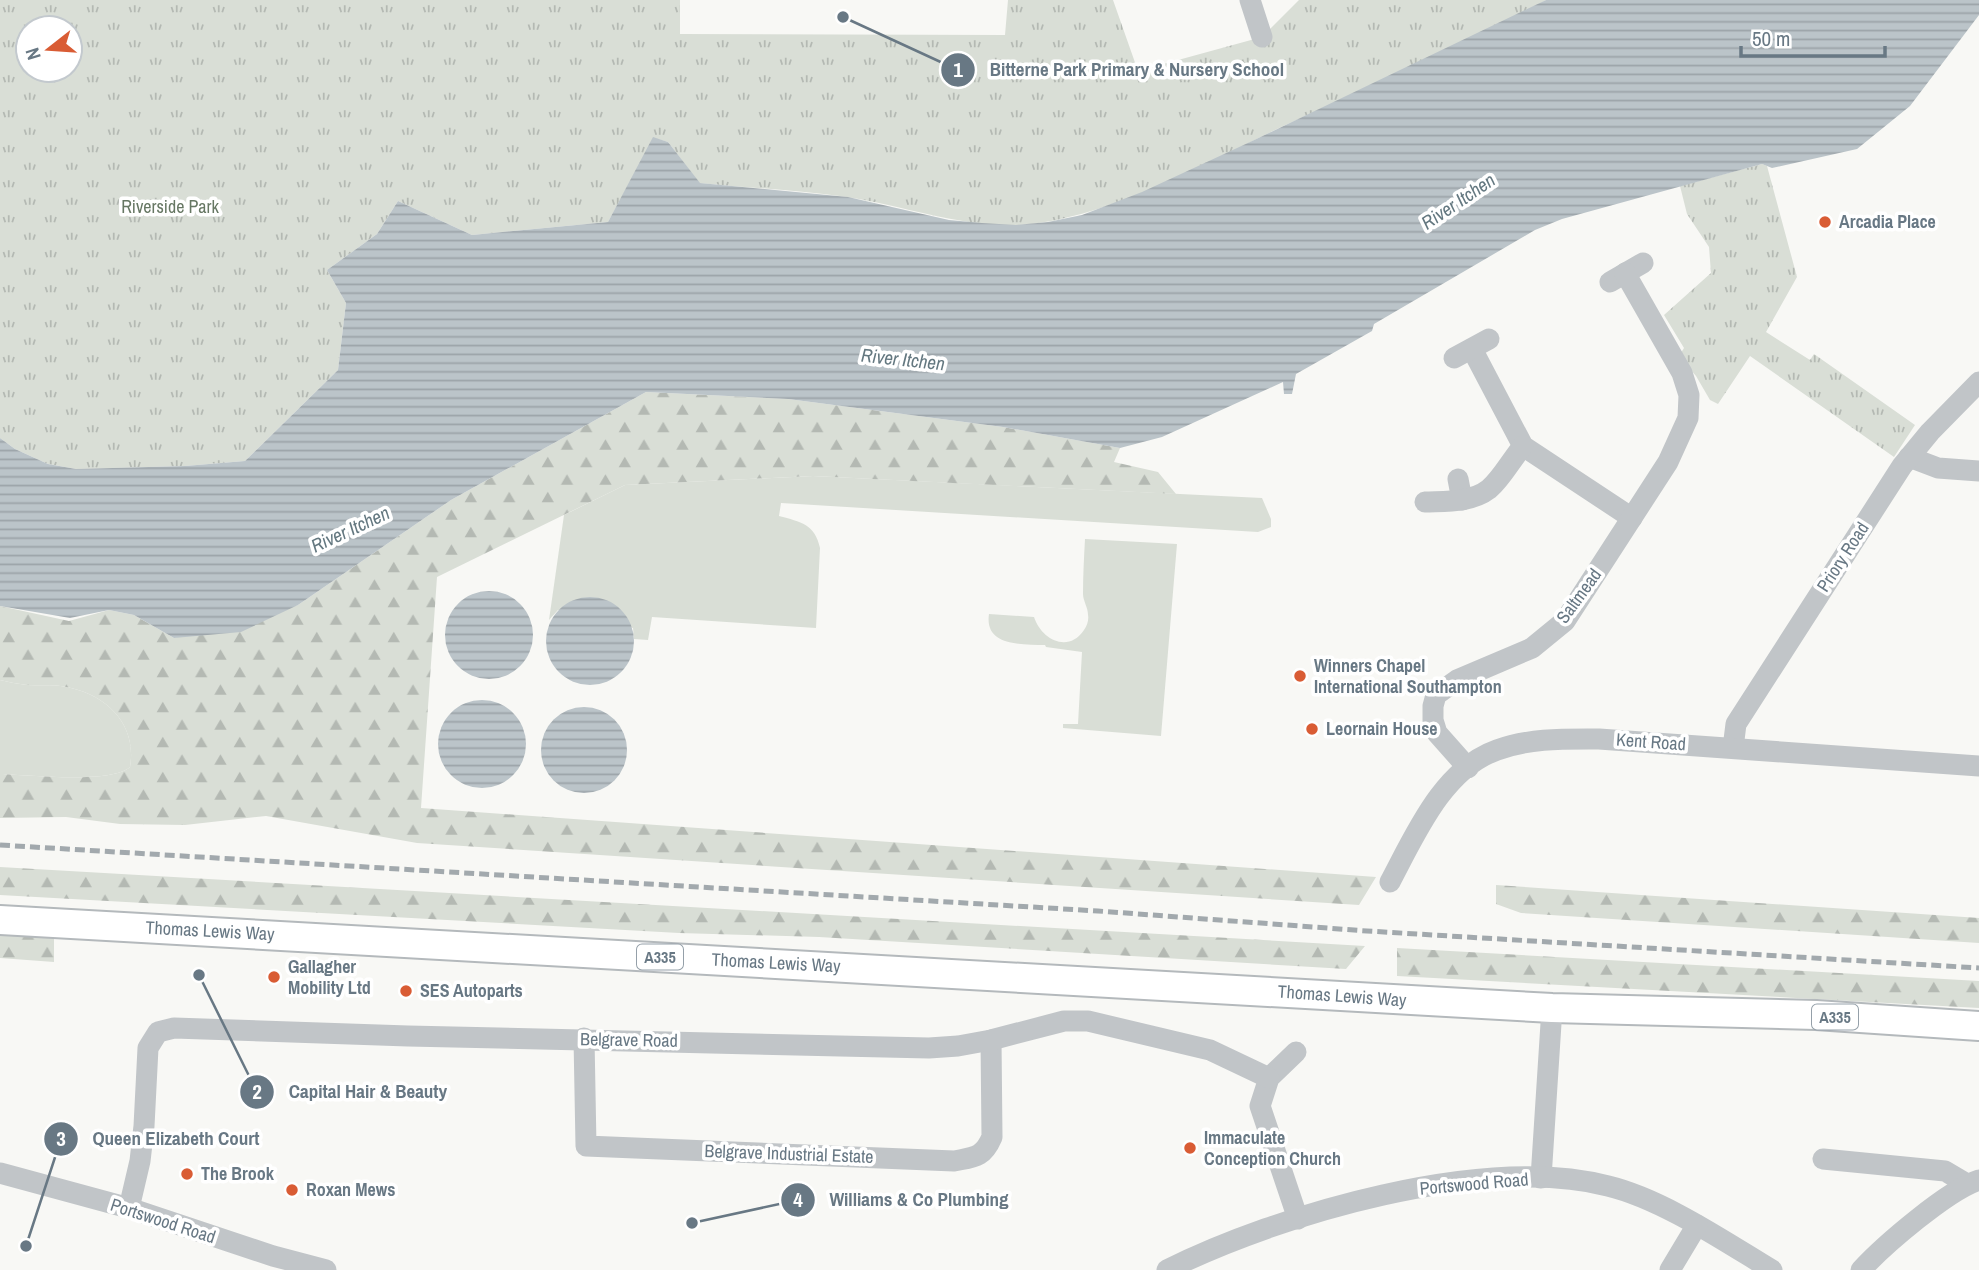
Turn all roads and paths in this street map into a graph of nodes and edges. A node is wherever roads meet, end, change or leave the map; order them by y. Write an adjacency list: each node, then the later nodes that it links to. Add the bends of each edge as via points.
1 (1250, 0): 2 (street)
2 (1262, 37)
3 (1626, 273): 12 (street, Saltmead, via 1682,373 1690,406 1684,431)
4 (1471, 349): 6 (street)
5 (1979, 382): 7 (street, Priory Road)
6 (1523, 446): 10 (street, via 1489,489); 12 (street)
7 (1909, 457): 8 (street, via 1938,468); 13 (street, Priory Road, via 1736,724)
8 (1979, 471)
9 (1458, 479): 10 (street)
10 (1462, 500): 11 (street)
11 (1425, 502)
12 (1632, 518): 15 (street, Saltmead, via 1565,621 1532,648 1457,680 1436,695 1433,720 1437,733)
13 (1733, 748): 14 (street, Kent Road); 15 (street, Kent Road, via 1539,740 1495,750)
14 (1979, 766)
15 (1468, 768): 16 (street, Kent Road, via 1434,804)
16 (1390, 882)
17 (0, 920): 18 (main road, Thomas Lewis Way / A335)
18 (1552, 1008): 19 (main road, Thomas Lewis Way / A335, via 1816,1015); 26 (street)
19 (1979, 1026)
20 (584, 1038): 21 (street, Belgrave Road, via 929,1048); 21 (street, Belgrave Industrial Estate, via 586,1146 954,1161 976,1157 992,1137); 28 (street, Belgrave Road, via 174,1028 158,1032 148,1048 141,1150)
21 (991, 1040): 23 (street, Belgrave Road, via 1063,1021 1087,1021 1210,1050)
22 (1296, 1052): 23 (street)
23 (1269, 1078): 29 (street, via 1261,1113)
24 (1834, 1165): 27 (street, via 1945,1171)
25 (0, 1173): 28 (street, Portswood Road)
26 (1541, 1178): 29 (street, Portswood Road, via 1408,1190); 30 (street, Portswood Road, via 1611,1186)
27 (1973, 1182): 36 (street)
28 (129, 1209): 31 (street, Portswood Road)
29 (1298, 1219): 33 (street, Portswood Road)
30 (1698, 1225): 34 (street); 35 (street, Portswood Road)
31 (272, 1263): 32 (street, Portswood Road)
32 (326, 1270)
33 (1167, 1270)
34 (1670, 1270)
35 (1772, 1270)
36 (1861, 1270)

